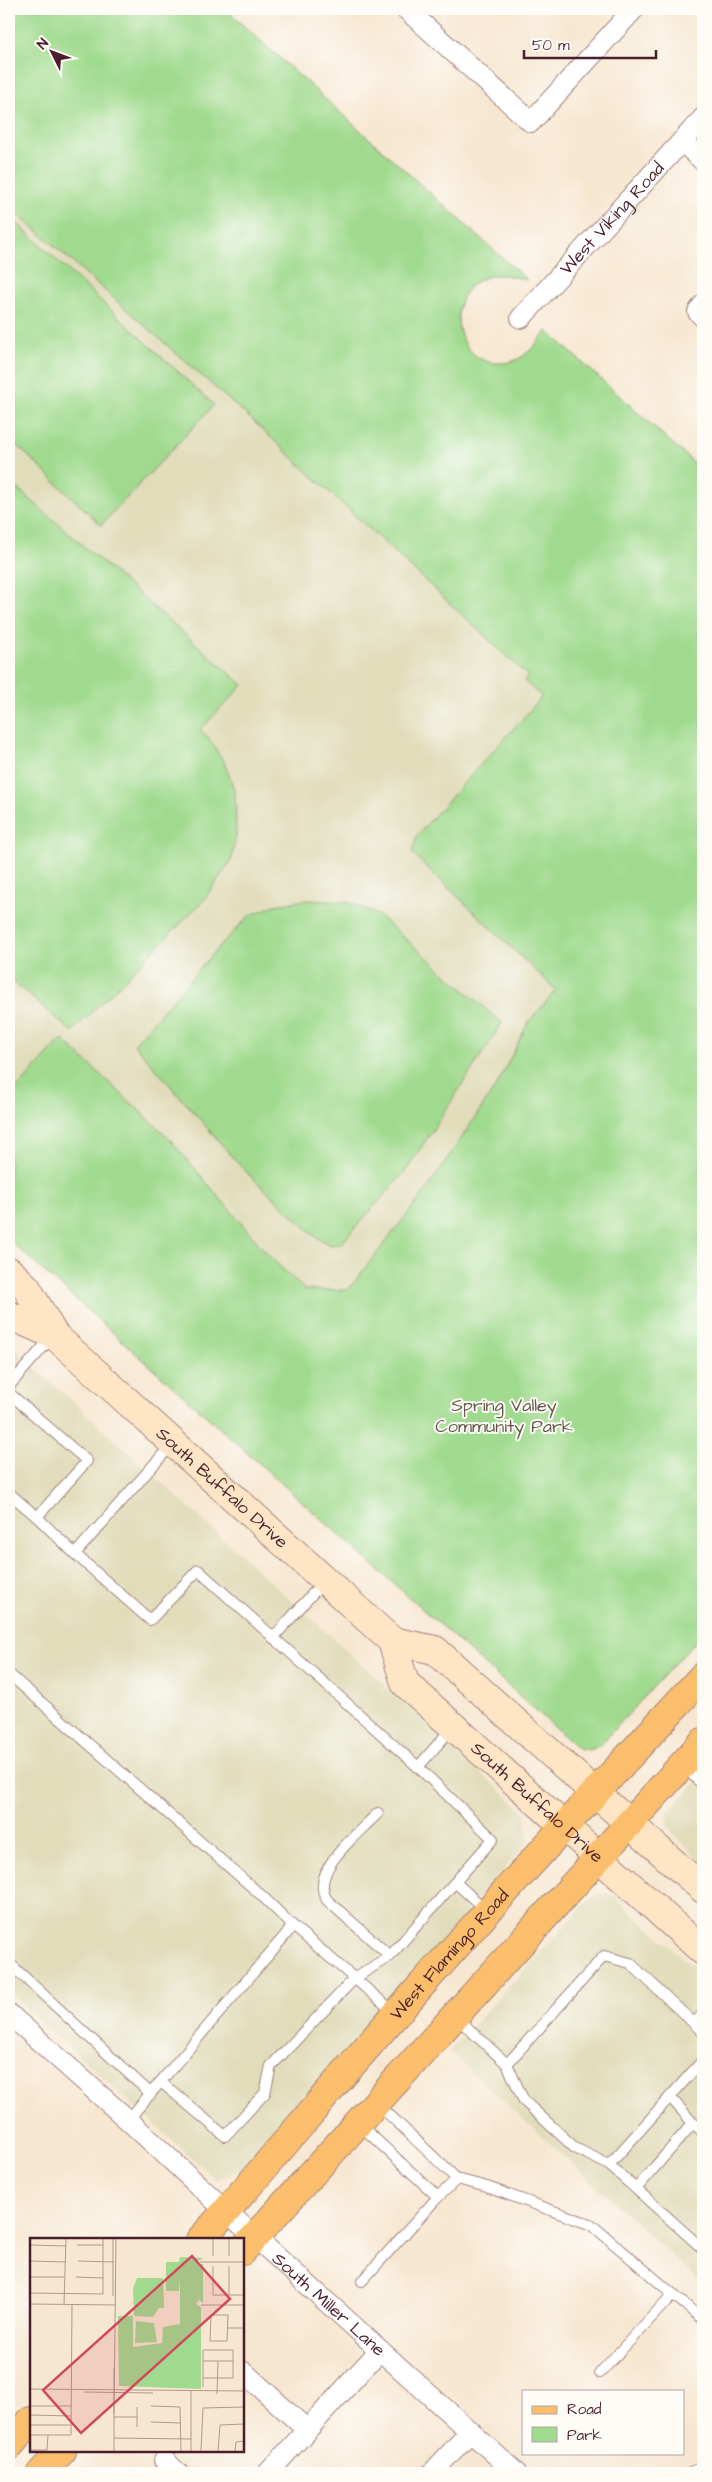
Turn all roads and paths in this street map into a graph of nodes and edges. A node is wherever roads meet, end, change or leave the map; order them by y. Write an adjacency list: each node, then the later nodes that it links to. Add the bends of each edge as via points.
1 (406, 9): 2 (street, via 531,122)
2 (634, 9)
3 (703, 118): 4 (street, West Viking Road)
4 (682, 141): 5 (street); 6 (street, West Viking Road)
5 (703, 161)
6 (521, 318)
7 (9, 1271): 9 (main road, South Buffalo Drive, via 28,1288)
8 (9, 1315): 9 (main road, South Buffalo Drive)
9 (54, 1335): 10 (lane); 12 (main road, South Buffalo Drive)
10 (9, 1386)
11 (9, 1393): 14 (lane, via 87,1461)
12 (173, 1443): 15 (lane); 16 (main road, South Buffalo Drive)
13 (9, 1493): 14 (lane)
14 (37, 1518): 15 (lane)
15 (74, 1554): 17 (lane, via 150,1620 198,1570)
16 (325, 1580): 17 (lane); 18 (main road, South Buffalo Drive)
17 (273, 1638): 24 (lane)
18 (392, 1641): 21 (main road, South Buffalo Drive, via 404,1683); 26 (main road, via 435,1650)
19 (9, 1674): 34 (lane)
20 (703, 1676): 26 (main road, West Flamingo Road)
21 (452, 1727): 24 (lane); 29 (main road, South Buffalo Drive)
22 (703, 1742): 23 (main road)
23 (682, 1765): 25 (lane); 28 (main road)
24 (418, 1767): 32 (lane, via 493,1839)
25 (703, 1785)
26 (596, 1791): 28 (main road); 29 (main road, West Flamingo Road)
27 (378, 1813): 36 (lane, via 327,1867 322,1892)
28 (630, 1822): 30 (main road); 31 (main road)
29 (565, 1825): 30 (main road, South Buffalo Drive); 33 (main road, West Flamingo Road)
30 (599, 1856): 35 (main road, South Buffalo Drive); 42 (main road)
31 (697, 1880)
32 (456, 1883): 33 (lane); 36 (lane)
33 (488, 1911): 40 (main road, West Flamingo Road)
34 (293, 1926): 38 (lane); 47 (lane)
35 (703, 1951)
36 (390, 1956): 38 (lane)
37 (9, 1963): 48 (lane)
38 (355, 1978): 40 (lane); 47 (lane, via 272,2066 265,2093 225,2136)
39 (9, 2014): 51 (street, South Miller Lane)
40 (396, 2014): 59 (main road, West Flamingo Road)
41 (703, 2014): 43 (lane)
42 (454, 2016): 46 (lane); 50 (main road)
43 (695, 2022): 44 (lane); 46 (lane, via 630,1963 604,1956)
44 (703, 2032)
45 (703, 2060): 49 (lane)
46 (507, 2064): 55 (lane, via 524,2101 575,2148)
47 (162, 2082): 48 (lane)
48 (151, 2094): 51 (lane)
49 (670, 2097): 53 (lane); 55 (lane)
50 (376, 2102): 52 (main road); 56 (lane)
51 (128, 2120): 59 (street, South Miller Lane)
52 (358, 2123): 58 (lane); 61 (main road)
53 (693, 2123): 54 (lane); 57 (lane)
54 (703, 2132)
55 (610, 2165): 57 (lane)
56 (457, 2179): 58 (lane); 64 (lane, via 592,2225)
57 (636, 2189): 62 (lane)
58 (438, 2197): 63 (lane)
59 (226, 2211): 60 (main road, West Flamingo Road); 61 (street, South Miller Lane)
60 (202, 2238)
61 (249, 2244): 66 (street, South Miller Lane)
62 (703, 2249)
63 (362, 2281)
64 (673, 2294): 65 (lane); 68 (lane)
65 (703, 2320)
66 (380, 2350): 70 (street); 71 (street, South Miller Lane)
67 (244, 2372): 70 (street)
68 (600, 2373)
69 (30, 2422): 72 (main road)
70 (308, 2430): 76 (street)
71 (471, 2431): 77 (street); 78 (street, South Miller Lane)
72 (9, 2446)
73 (61, 2452): 75 (main road)
74 (703, 2467): 79 (lane)
75 (41, 2473)
76 (268, 2473)
77 (432, 2473)
78 (516, 2473)
79 (688, 2473)

